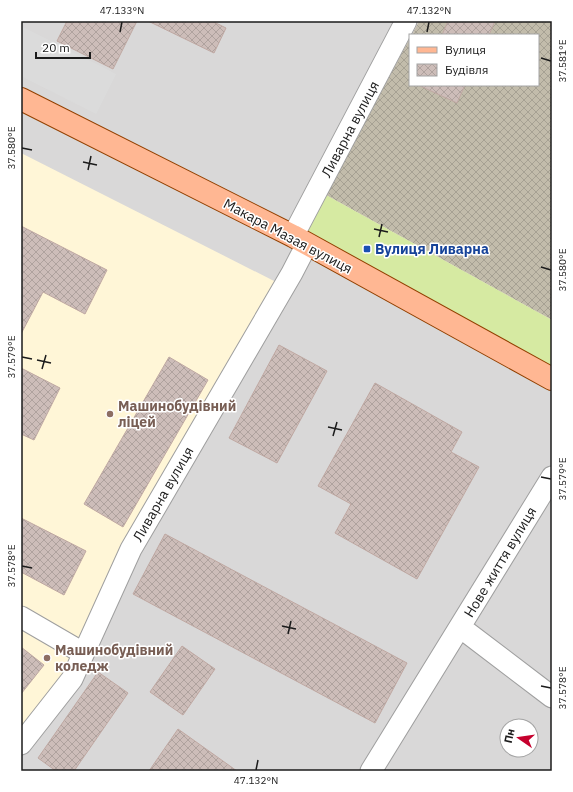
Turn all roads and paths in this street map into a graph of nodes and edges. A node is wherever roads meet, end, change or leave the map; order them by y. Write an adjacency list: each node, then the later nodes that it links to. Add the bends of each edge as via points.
1 (406, 21): 3 (street, Ливарна вулиця)
2 (21, 99): 3 (main road, Макара Мазая вулиця)
3 (300, 240): 4 (main road, Макара Мазая вулиця); 8 (street, Ливарна вулиця, via 288,280 131,550)
4 (552, 379)
5 (552, 476): 7 (street, Нове життя вулиця)
6 (21, 617): 8 (street)
7 (460, 627): 9 (street, Нове життя вулиця); 11 (street, Нове життя вулиця)
8 (83, 653): 10 (street, Ливарна вулиця, via 72,679)
9 (552, 697)
10 (21, 744)
11 (371, 771)

